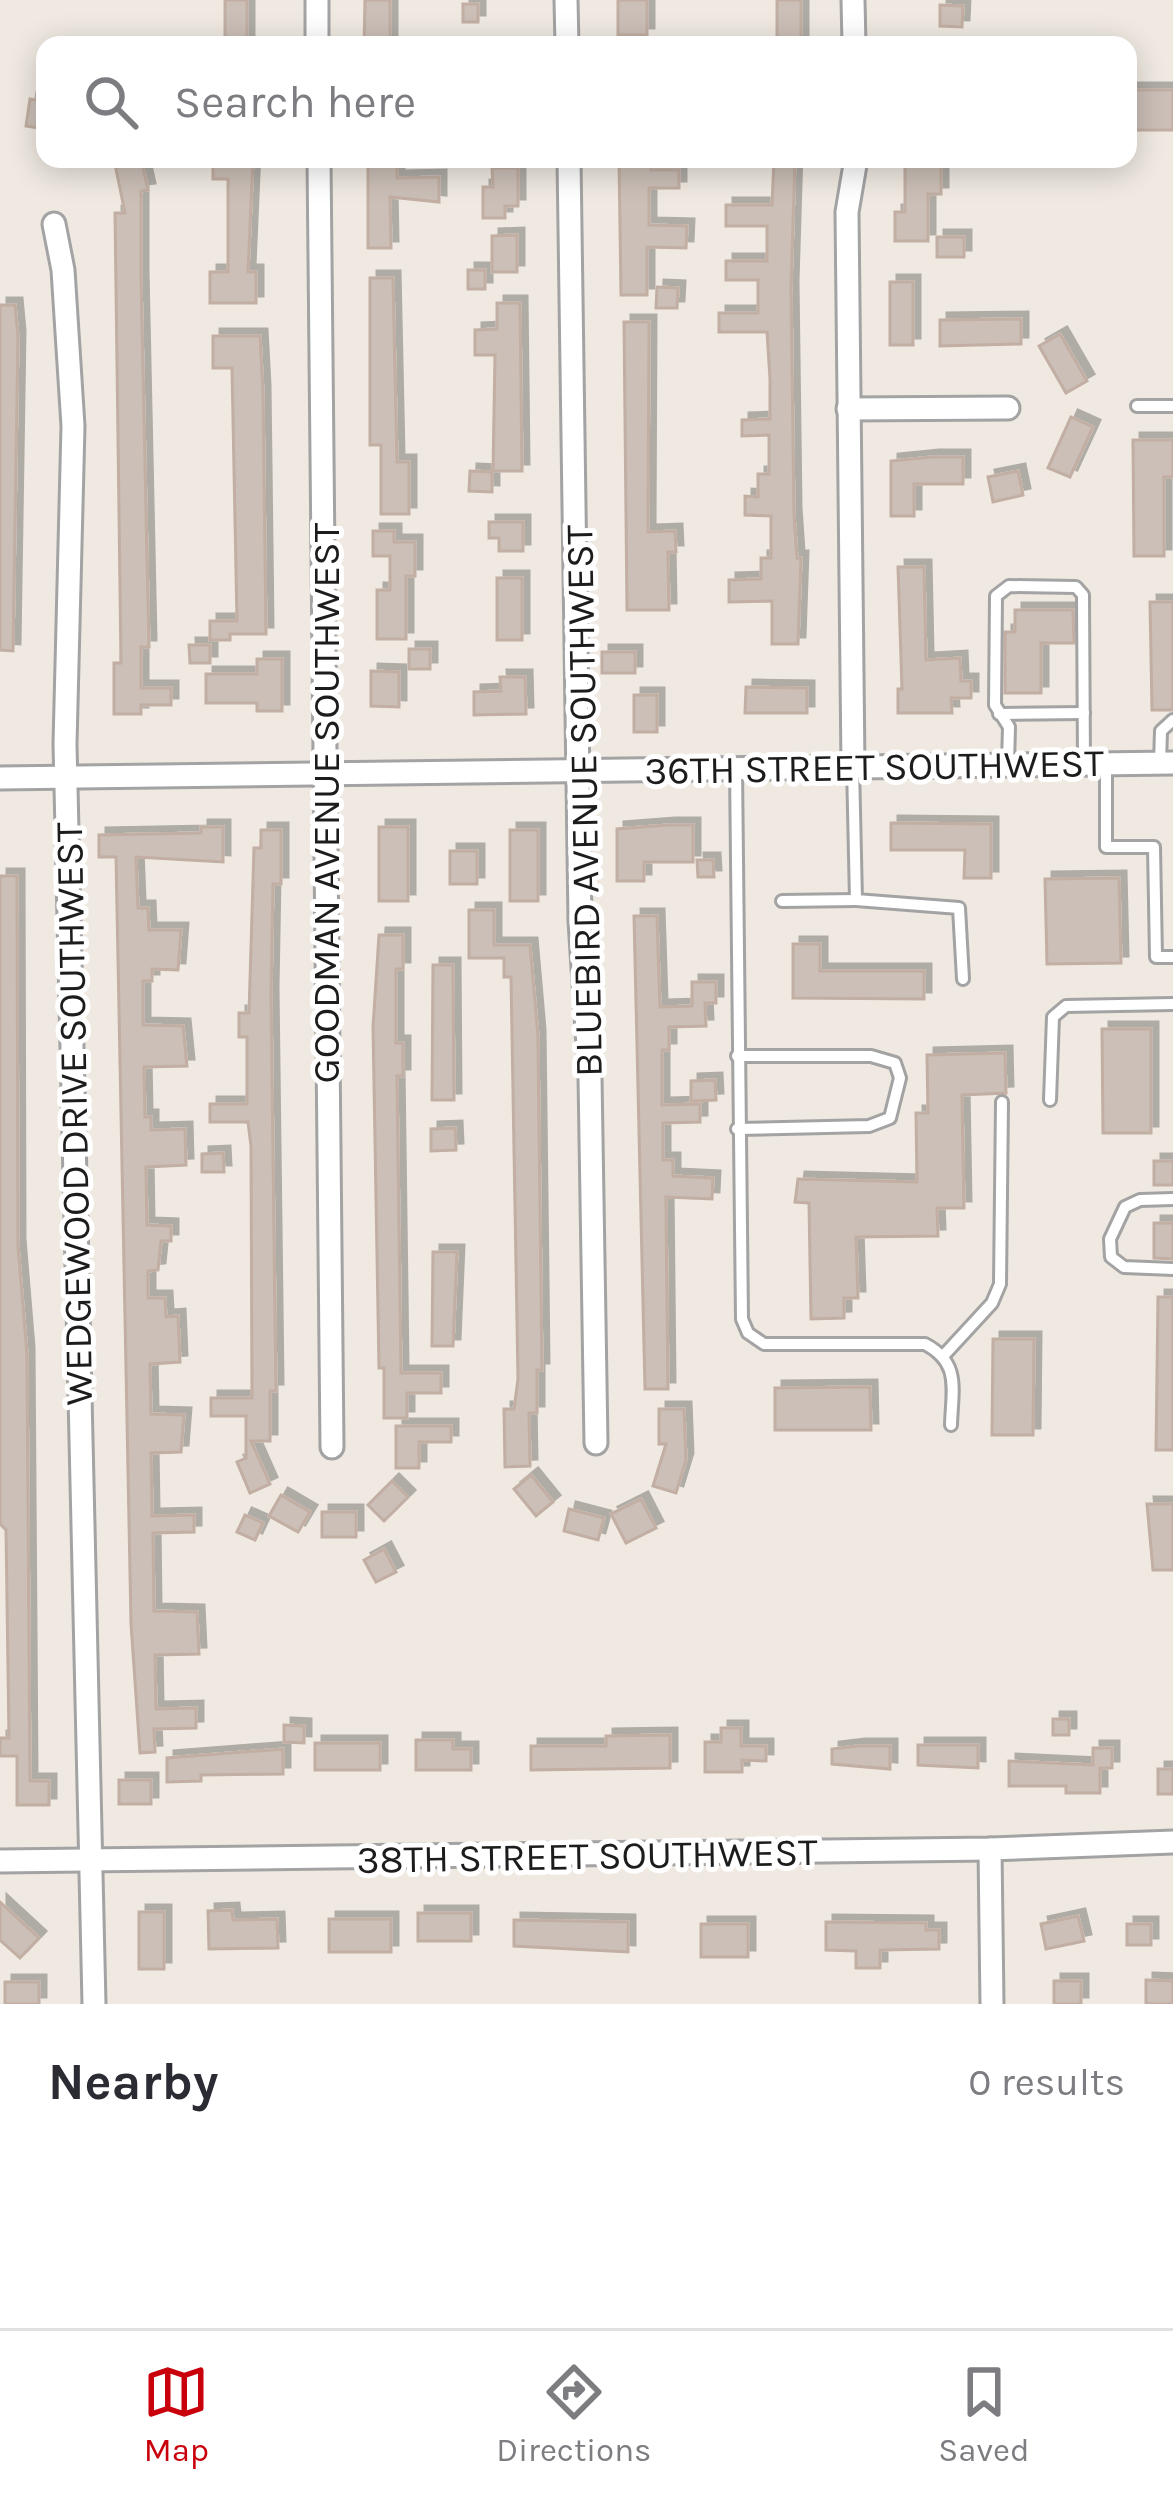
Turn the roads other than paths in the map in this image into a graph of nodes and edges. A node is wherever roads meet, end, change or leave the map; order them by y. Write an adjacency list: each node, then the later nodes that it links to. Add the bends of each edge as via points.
1 (317, 0): 4 (street)
2 (566, 0): 5 (street)
3 (853, 0): 6 (street)
4 (317, 36)
5 (567, 36)
6 (854, 36)
7 (319, 168): 24 (street, GOODMAN AVENUE SOUTHWEST)
8 (569, 168): 22 (street, BLUEBIRD AVENUE SOUTHWEST)
9 (854, 168): 14 (street, via 847,212)
10 (54, 224): 26 (street, WEDGEWOOD DRIVE SOUTHWEST, via 73,426)
11 (1137, 406): 12 (lane)
12 (1173, 406)
13 (1008, 408): 14 (street)
14 (848, 409): 21 (street)
15 (1084, 713): 16 (lane); 16 (lane, via 1080,589 1009,586 996,596); 18 (lane)
16 (999, 714): 20 (lane, via 1009,727)
17 (1173, 720): 19 (lane, via 1161,731)
18 (1095, 763): 19 (street, 36TH STREET SOUTHWEST); 20 (street, 36TH STREET SOUTHWEST); 29 (lane, via 1106,847 1154,847 1156,957)
19 (1166, 763)
20 (1008, 764): 21 (street, 36TH STREET SOUTHWEST)
21 (853, 766): 23 (street, 36TH STREET SOUTHWEST); 27 (lane)
22 (581, 768): 23 (street, 36TH STREET SOUTHWEST); 24 (street, 36TH STREET SOUTHWEST); 40 (street, BLUEBIRD AVENUE SOUTHWEST)
23 (736, 768): 32 (lane)
24 (328, 775): 26 (street, 36TH STREET SOUTHWEST); 41 (street, GOODMAN AVENUE SOUTHWEST)
25 (0, 778): 26 (street, 36TH STREET SOUTHWEST)
26 (67, 778): 44 (street, WEDGEWOOD DRIVE SOUTHWEST)
27 (856, 900): 28 (lane); 30 (lane, via 959,908)
28 (782, 901)
29 (1173, 956)
30 (963, 979)
31 (1173, 1004): 33 (lane, via 1066,1006 1054,1017)
32 (737, 1056): 35 (lane); 35 (lane, via 872,1056 895,1063 900,1078 890,1118 869,1126)
33 (1050, 1100)
34 (1002, 1102): 38 (lane, via 1000,1283)
35 (737, 1129): 38 (lane, via 748,1333 764,1344 925,1343)
36 (1173, 1199): 37 (lane, via 1125,1207 1110,1239 1111,1257 1124,1268)
37 (1173, 1269)
38 (945, 1354): 39 (lane, via 953,1369)
39 (951, 1426)
40 (596, 1443)
41 (332, 1447)
42 (1173, 1842): 43 (street, 38TH STREET SOUTHWEST)
43 (990, 1850): 44 (street, 38TH STREET SOUTHWEST); 47 (street)
44 (91, 1861): 45 (street, 38TH STREET SOUTHWEST); 46 (street, WEDGEWOOD DRIVE SOUTHWEST)
45 (0, 1862)
46 (94, 2004)
47 (992, 2004)

